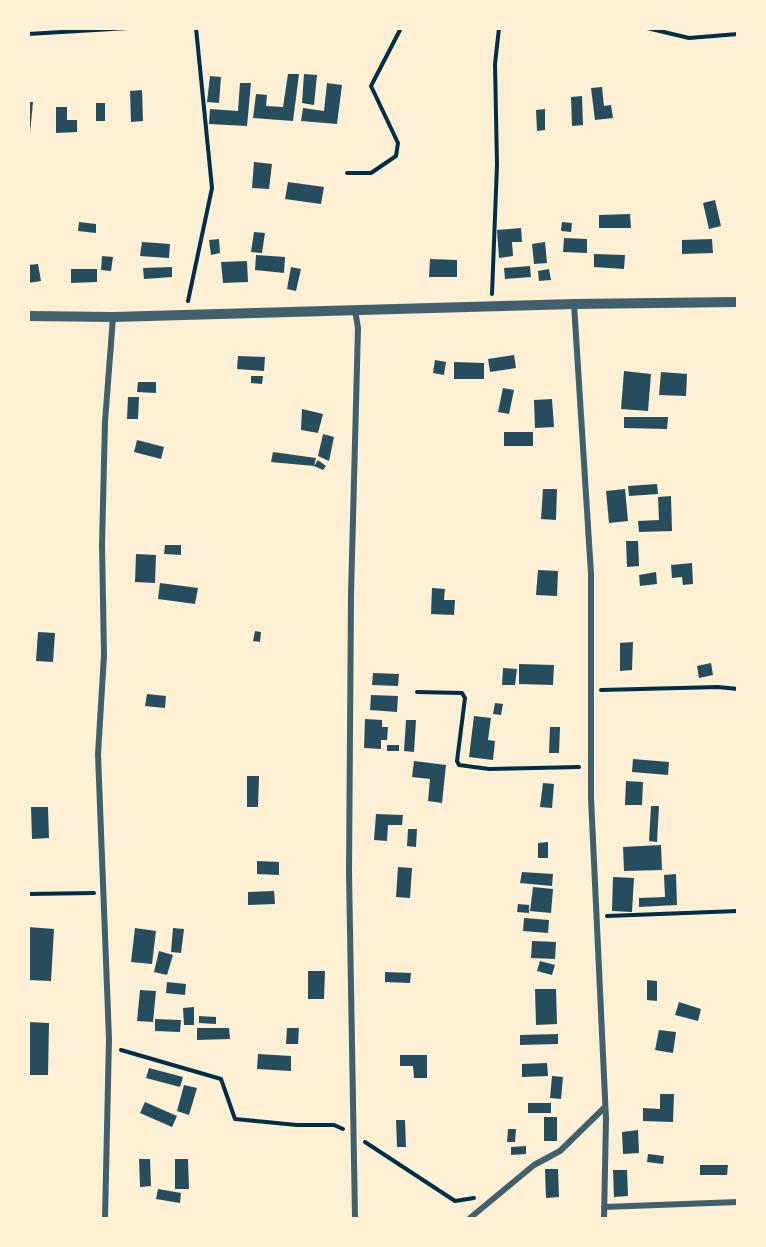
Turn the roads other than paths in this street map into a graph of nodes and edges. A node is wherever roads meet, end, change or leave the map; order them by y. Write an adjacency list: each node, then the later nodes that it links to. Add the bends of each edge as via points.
1 (738, 302): 2 (street)
2 (574, 304): 3 (street); 6 (street, via 591,574 591,767)
3 (355, 310): 5 (street); 10 (street, via 358,328 349,860)
4 (28, 316): 5 (street)
5 (113, 316): 9 (street, via 105,422 104,655 98,754 109,1039)
6 (605, 1107): 8 (street); 11 (street, via 560,1151 534,1165)
7 (738, 1202): 8 (street)
8 (604, 1207): 12 (street)
9 (105, 1218)
10 (355, 1218)
11 (470, 1218)
12 (604, 1218)

